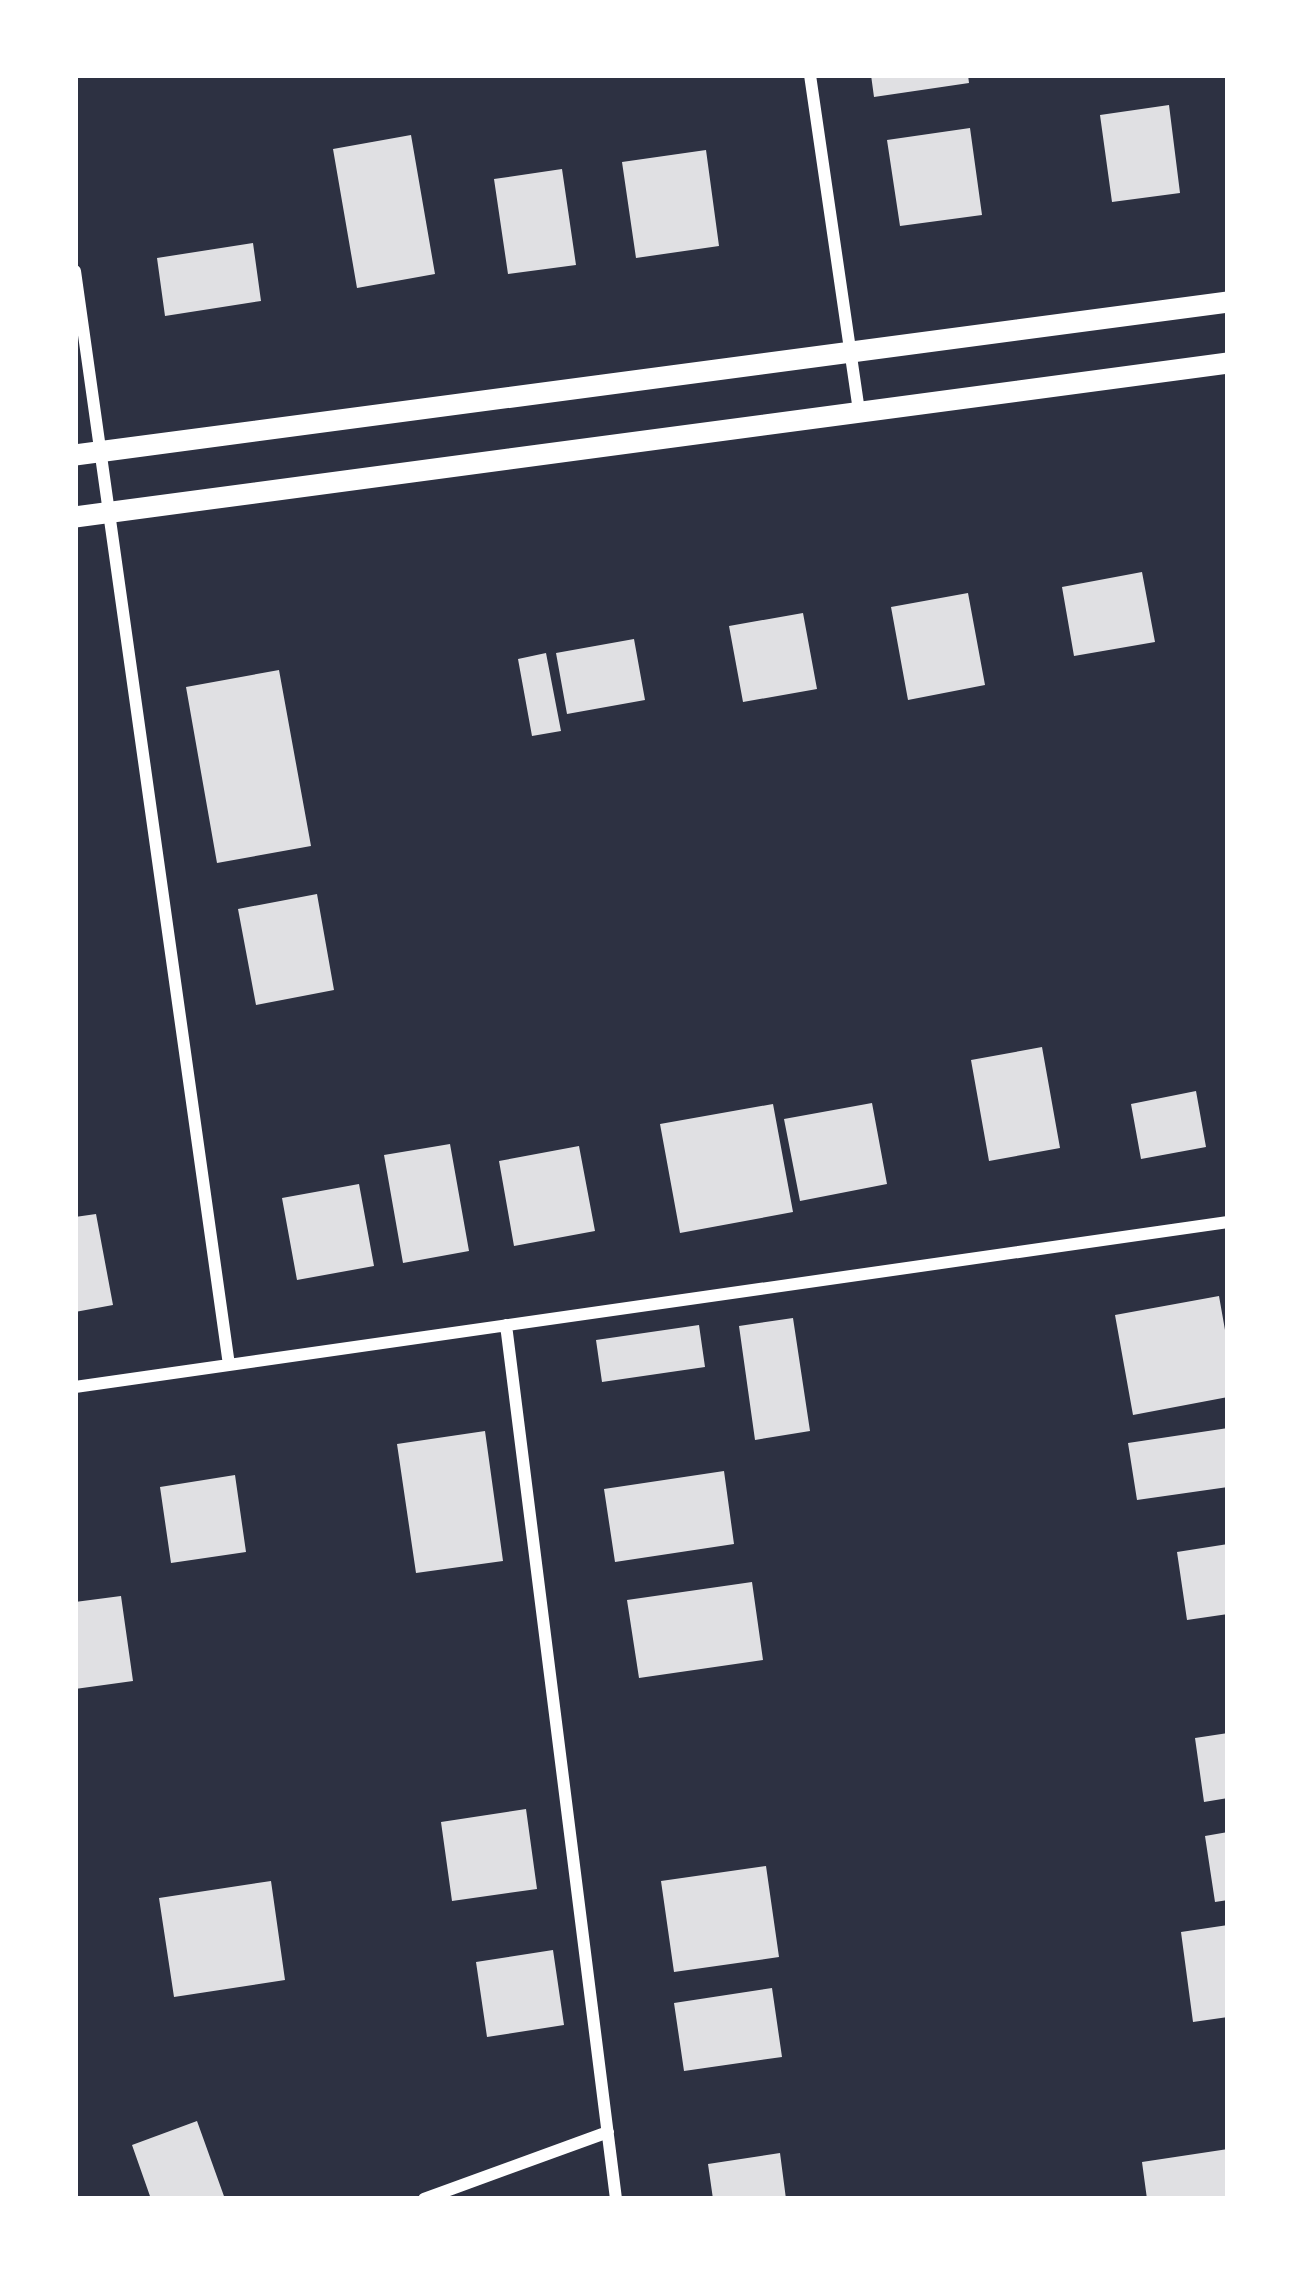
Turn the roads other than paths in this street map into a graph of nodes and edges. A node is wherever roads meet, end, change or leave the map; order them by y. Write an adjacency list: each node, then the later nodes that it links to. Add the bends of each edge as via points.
1 (810, 75): 4 (street)
2 (75, 271): 7 (street)
3 (1228, 302): 4 (street)
4 (851, 352): 6 (street); 7 (street)
5 (1228, 363): 6 (street)
6 (859, 411): 9 (street)
7 (100, 452): 8 (street); 9 (street)
8 (75, 455)
9 (110, 513): 10 (street); 13 (street)
10 (75, 517)
11 (1228, 1222): 12 (street)
12 (506, 1325): 13 (street); 15 (street)
13 (229, 1365): 14 (street)
14 (75, 1387)
15 (608, 2132): 16 (street); 17 (street)
16 (424, 2199)
17 (616, 2199)

